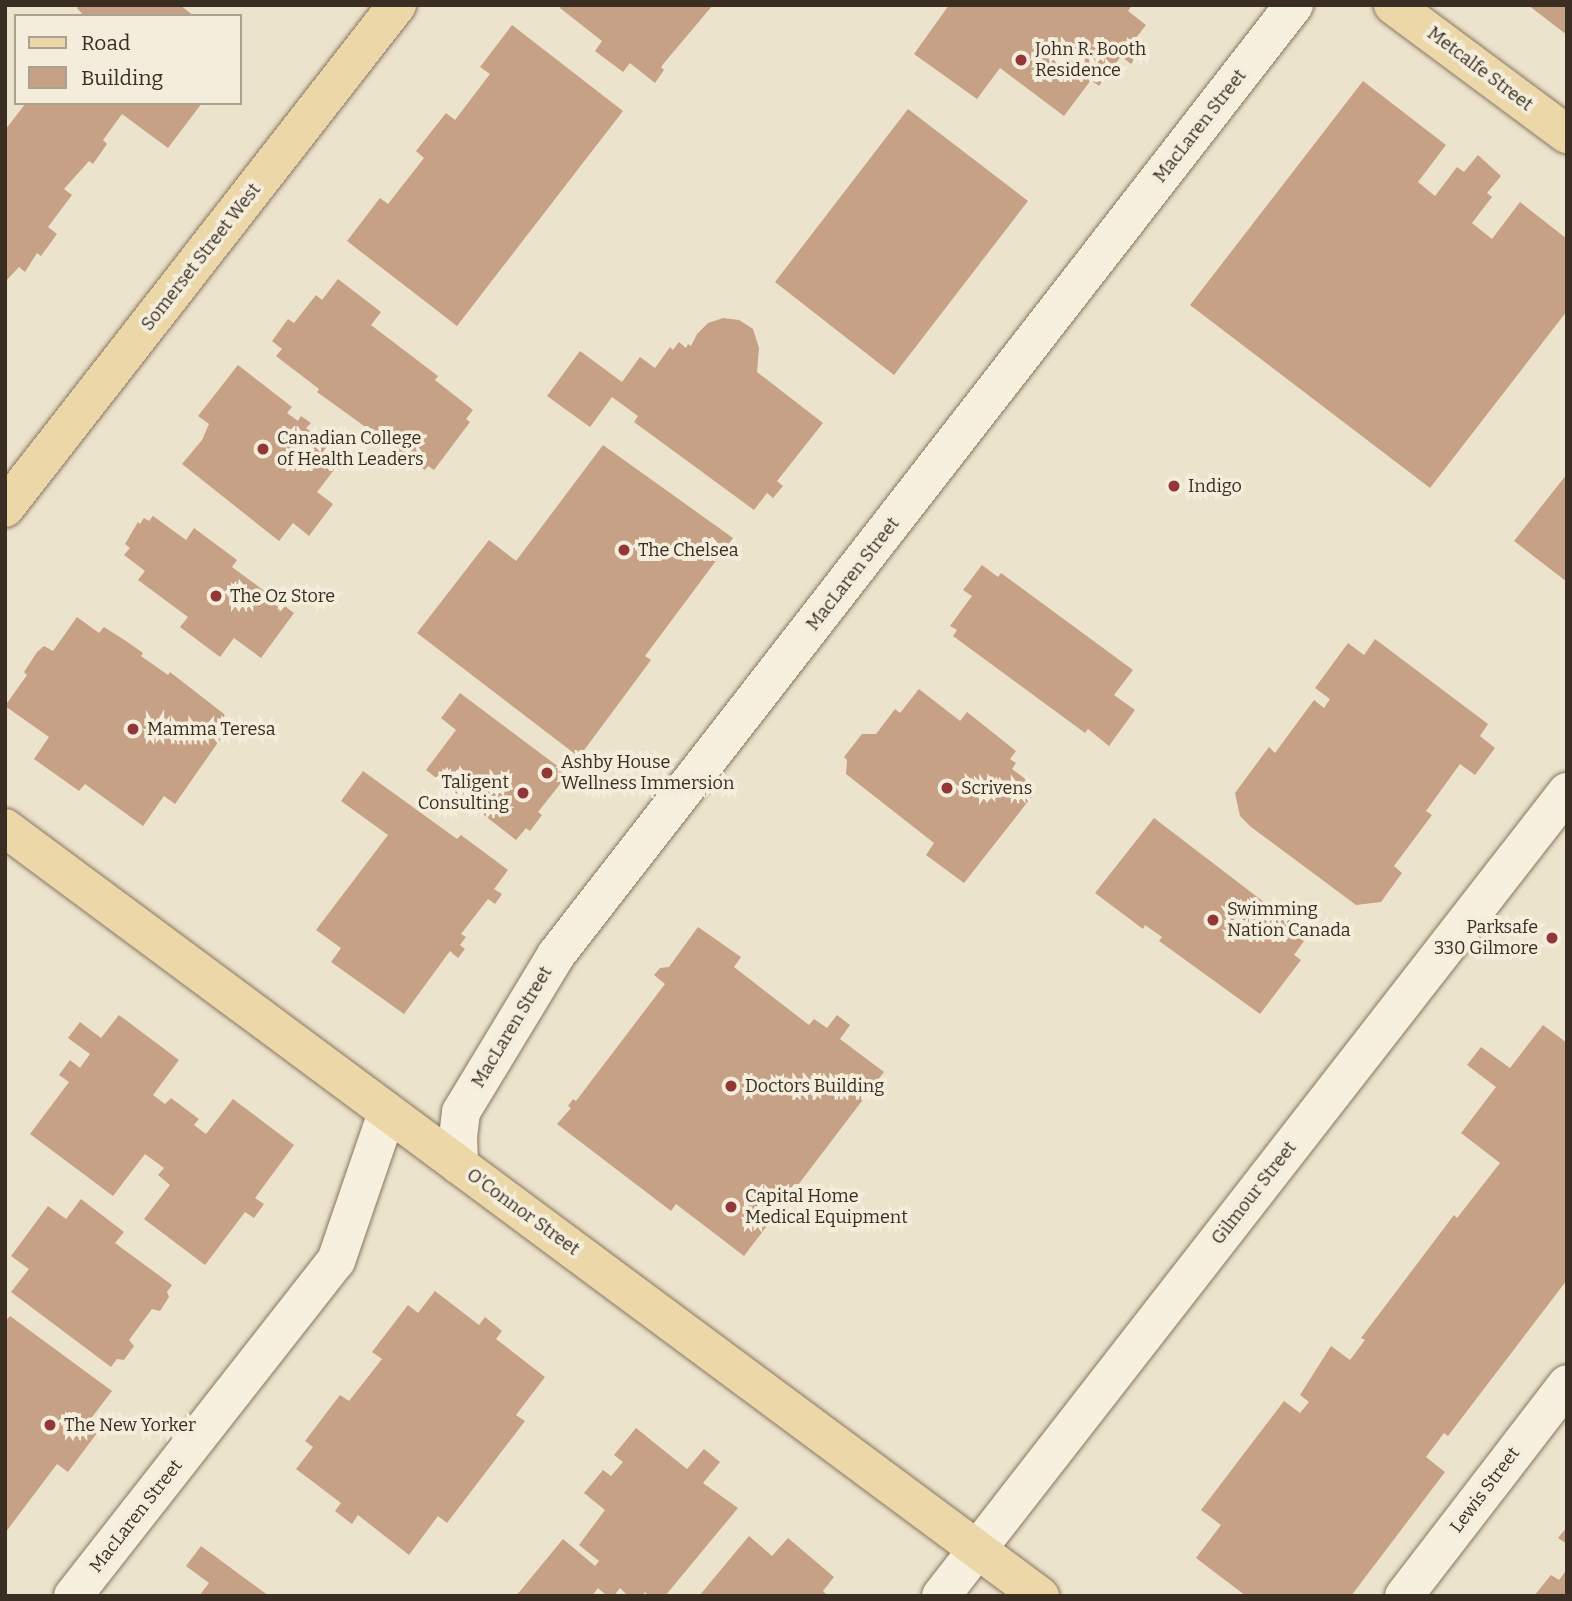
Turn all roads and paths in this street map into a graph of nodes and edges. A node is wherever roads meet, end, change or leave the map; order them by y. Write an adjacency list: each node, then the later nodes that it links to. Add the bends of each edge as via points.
1 (397, 5): 5 (main road, Somerset Street West)
2 (1294, 5): 9 (street, MacLaren Street, via 556,955 461,1112)
3 (1394, 5): 4 (main road, Metcalfe Street)
4 (1567, 134)
5 (5, 508)
6 (1567, 792): 11 (street, Gilmour Street)
7 (5, 828): 8 (main road, O'Connor Street)
8 (387, 1113): 9 (main road, O'Connor Street); 12 (street, MacLaren Street, via 335,1261)
9 (459, 1165): 11 (main road, O'Connor Street)
10 (1567, 1384): 15 (street, Lewis Street)
11 (978, 1549): 13 (street, Gilmour Street); 14 (main road, O'Connor Street)
12 (73, 1596)
13 (941, 1596)
14 (1041, 1596)
15 (1404, 1596)

